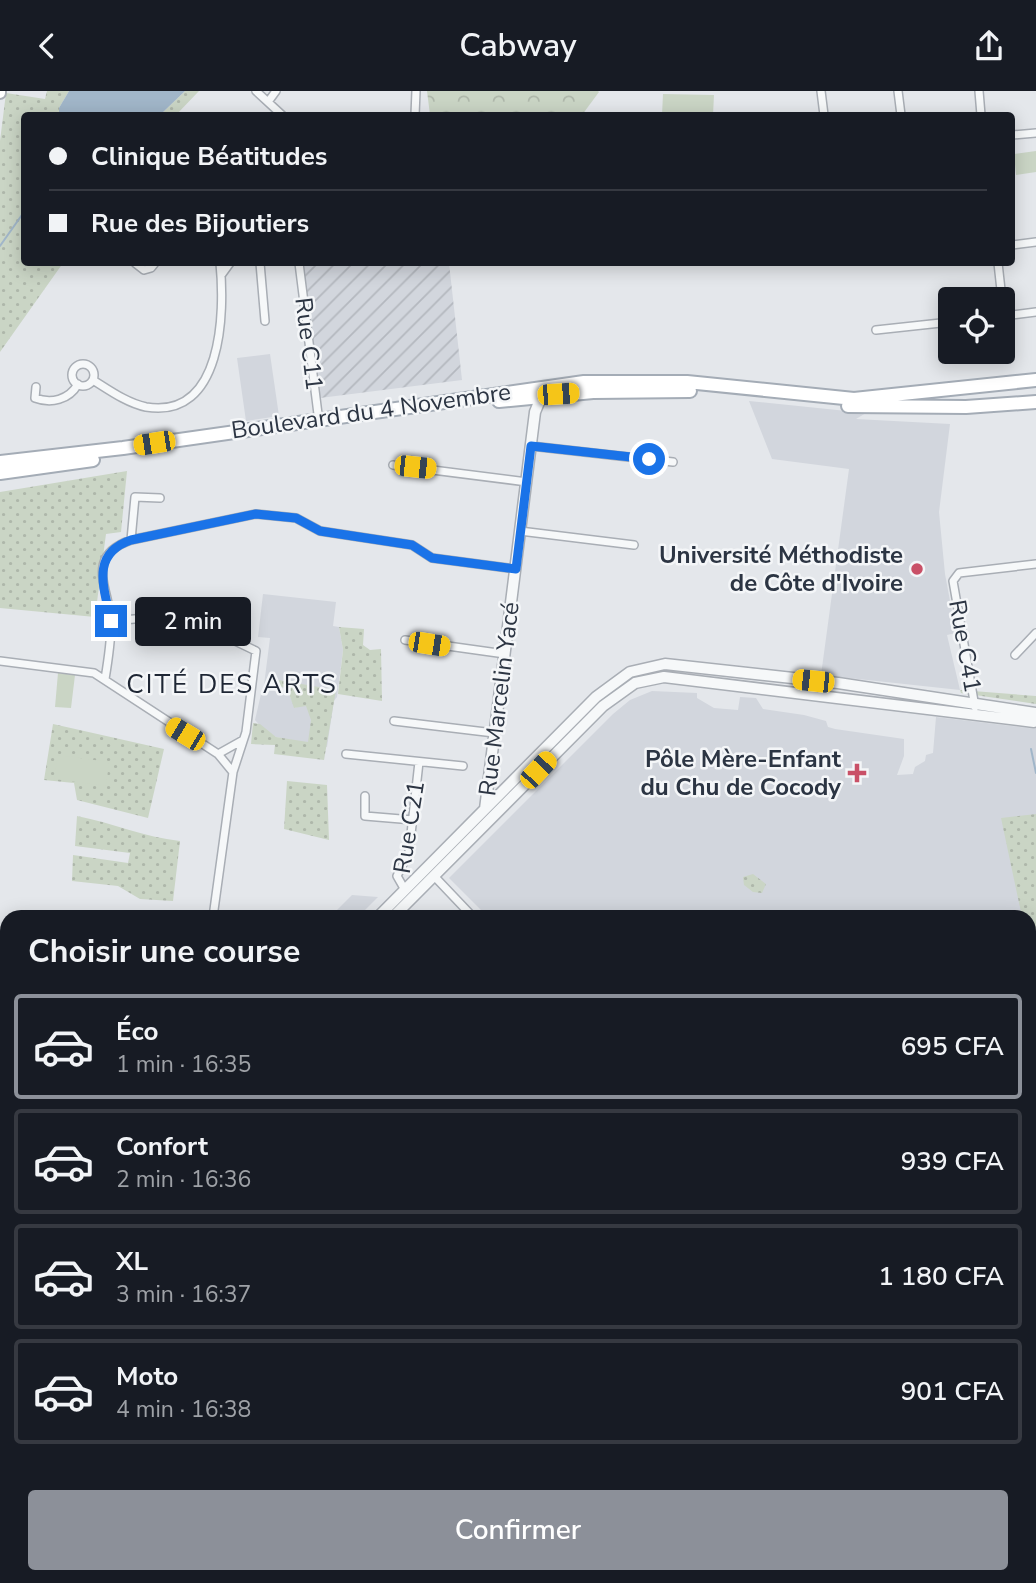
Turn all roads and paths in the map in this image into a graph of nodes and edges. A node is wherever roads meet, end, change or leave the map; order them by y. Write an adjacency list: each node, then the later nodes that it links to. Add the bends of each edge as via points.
1 (256, 91): 7 (street)
2 (276, 91): 7 (street)
3 (416, 91): 9 (street)
4 (821, 91): 10 (street)
5 (898, 91): 11 (street)
6 (979, 91): 12 (street)
7 (268, 102): 8 (street)
8 (279, 112)
9 (415, 112)
10 (824, 112)
11 (901, 112)
12 (981, 112)
13 (1036, 133): 14 (street)
14 (1015, 135)
15 (1036, 242): 16 (street)
16 (1015, 245)
17 (220, 266): 22 (street)
18 (228, 266): 22 (street)
19 (260, 266): 26 (street)
20 (299, 266): 35 (street, Rue C11)
21 (998, 266): 23 (street)
22 (221, 275): 29 (street, via 221,336 209,369 191,395 167,406 142,406)
23 (1000, 287)
24 (1036, 312): 25 (street)
25 (1015, 315)
26 (265, 321)
27 (938, 323): 28 (street)
28 (876, 330)
29 (93, 380): 31 (street); 31 (street, via 92,369 81,365 73,374)
30 (1036, 380): 33 (main road, Boulevard du 4 Novembre, via 854,399 687,382 605,381)
31 (78, 384): 32 (street, via 69,396 54,400 35,398)
32 (36, 387)
33 (536, 392): 34 (main road, Boulevard du 4 Novembre, via 692,391 904,408); 35 (main road, Boulevard du 4 Novembre); 36 (street, Rue Marcelin Yacé)
34 (1036, 401)
35 (319, 422): 37 (main road, Boulevard du 4 Novembre); 40 (main road, Boulevard du 4 Novembre)
36 (531, 446): 38 (street); 41 (street, Rue Marcelin Yacé)
37 (0, 462)
38 (673, 462)
39 (393, 465): 41 (street)
40 (0, 473)
41 (527, 482): 43 (street, Rue Marcelin Yacé)
42 (160, 498): 44 (street, via 135,497)
43 (520, 531): 45 (street); 47 (street, Rue Marcelin Yacé)
44 (131, 540): 47 (street, via 230,518 268,515 296,518 320,531 412,545 432,558); 48 (street, via 116,545 105,560 103,588)
45 (634, 545)
46 (1036, 564): 57 (street, Rue C41, via 955,577)
47 (516, 569): 51 (street, Rue Marcelin Yacé)
48 (111, 621): 55 (street); 61 (street, via 181,615 256,651)
49 (1036, 633): 52 (street)
50 (405, 640): 51 (street)
51 (505, 654): 60 (street, Rue Marcelin Yacé)
52 (1015, 655)
53 (0, 661): 55 (street, via 94,673)
54 (747, 675): 56 (street); 57 (street, via 838,683); 68 (street, via 665,664 630,672 596,697)
55 (105, 679): 62 (street)
56 (746, 689): 57 (street); 68 (street, via 671,677 635,683 603,706)
57 (975, 710): 58 (street)
58 (1032, 717)
59 (394, 721): 60 (street)
60 (494, 733): 68 (street, Rue Marcelin Yacé)
61 (243, 740): 62 (street); 66 (street)
62 (218, 754): 66 (street)
63 (346, 754): 64 (street)
64 (419, 762): 65 (street); 69 (street, Rue C21)
65 (463, 766)
66 (233, 772): 72 (street)
67 (365, 796): 69 (street, via 365,816)
68 (489, 813): 70 (street); 71 (street)
69 (413, 820): 71 (street, Rue C21, via 408,852 397,876)
70 (434, 876): 74 (street); 75 (street)
71 (405, 890): 73 (street)
72 (215, 910)
73 (385, 910)
74 (400, 910)
75 (466, 910)

